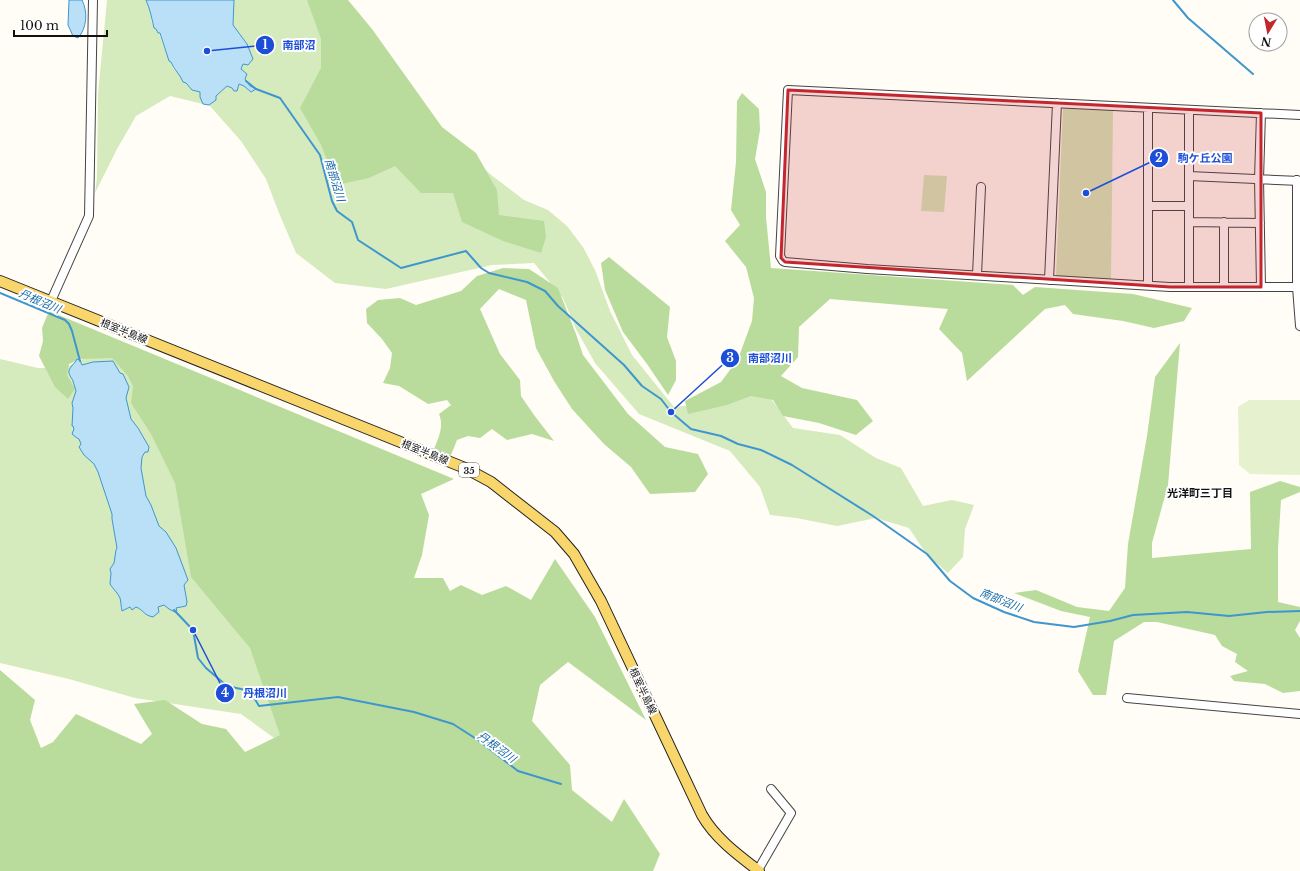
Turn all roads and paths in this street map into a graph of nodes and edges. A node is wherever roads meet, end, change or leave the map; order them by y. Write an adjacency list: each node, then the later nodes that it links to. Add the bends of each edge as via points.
1 (93, 0): 24 (street, via 89,216)
2 (1057, 103): 3 (street); 16 (street, via 788,90 780,256 782,261); 17 (street)
3 (1148, 108): 4 (street); 11 (street)
4 (1189, 110): 5 (street); 7 (street)
5 (1261, 113): 6 (street); 8 (street)
6 (1300, 115)
7 (1189, 176): 8 (street); 12 (street)
8 (1259, 179): 9 (street); 15 (street)
9 (1299, 181): 23 (street)
10 (981, 186): 16 (street)
11 (1148, 206): 12 (street); 19 (street)
12 (1189, 206): 13 (street)
13 (1189, 222): 14 (street); 20 (street)
14 (1224, 222): 15 (street); 21 (street)
15 (1260, 223): 22 (street)
16 (977, 275): 17 (street)
17 (1049, 280): 19 (street)
18 (0, 281): 24 (main road, 根室半島線 / 35)
19 (1148, 285): 20 (street)
20 (1189, 287): 21 (street)
21 (1224, 287): 22 (street)
22 (1261, 287): 23 (street)
23 (1299, 287): 25 (street)
24 (51, 301): 29 (main road, 根室半島線 / 35, via 465,468 491,482 555,532 574,554 601,601 704,820 734,852)
25 (1300, 326)
26 (1127, 698): 27 (street)
27 (1300, 714)
28 (770, 789): 29 (street, via 791,813)
29 (758, 871)

